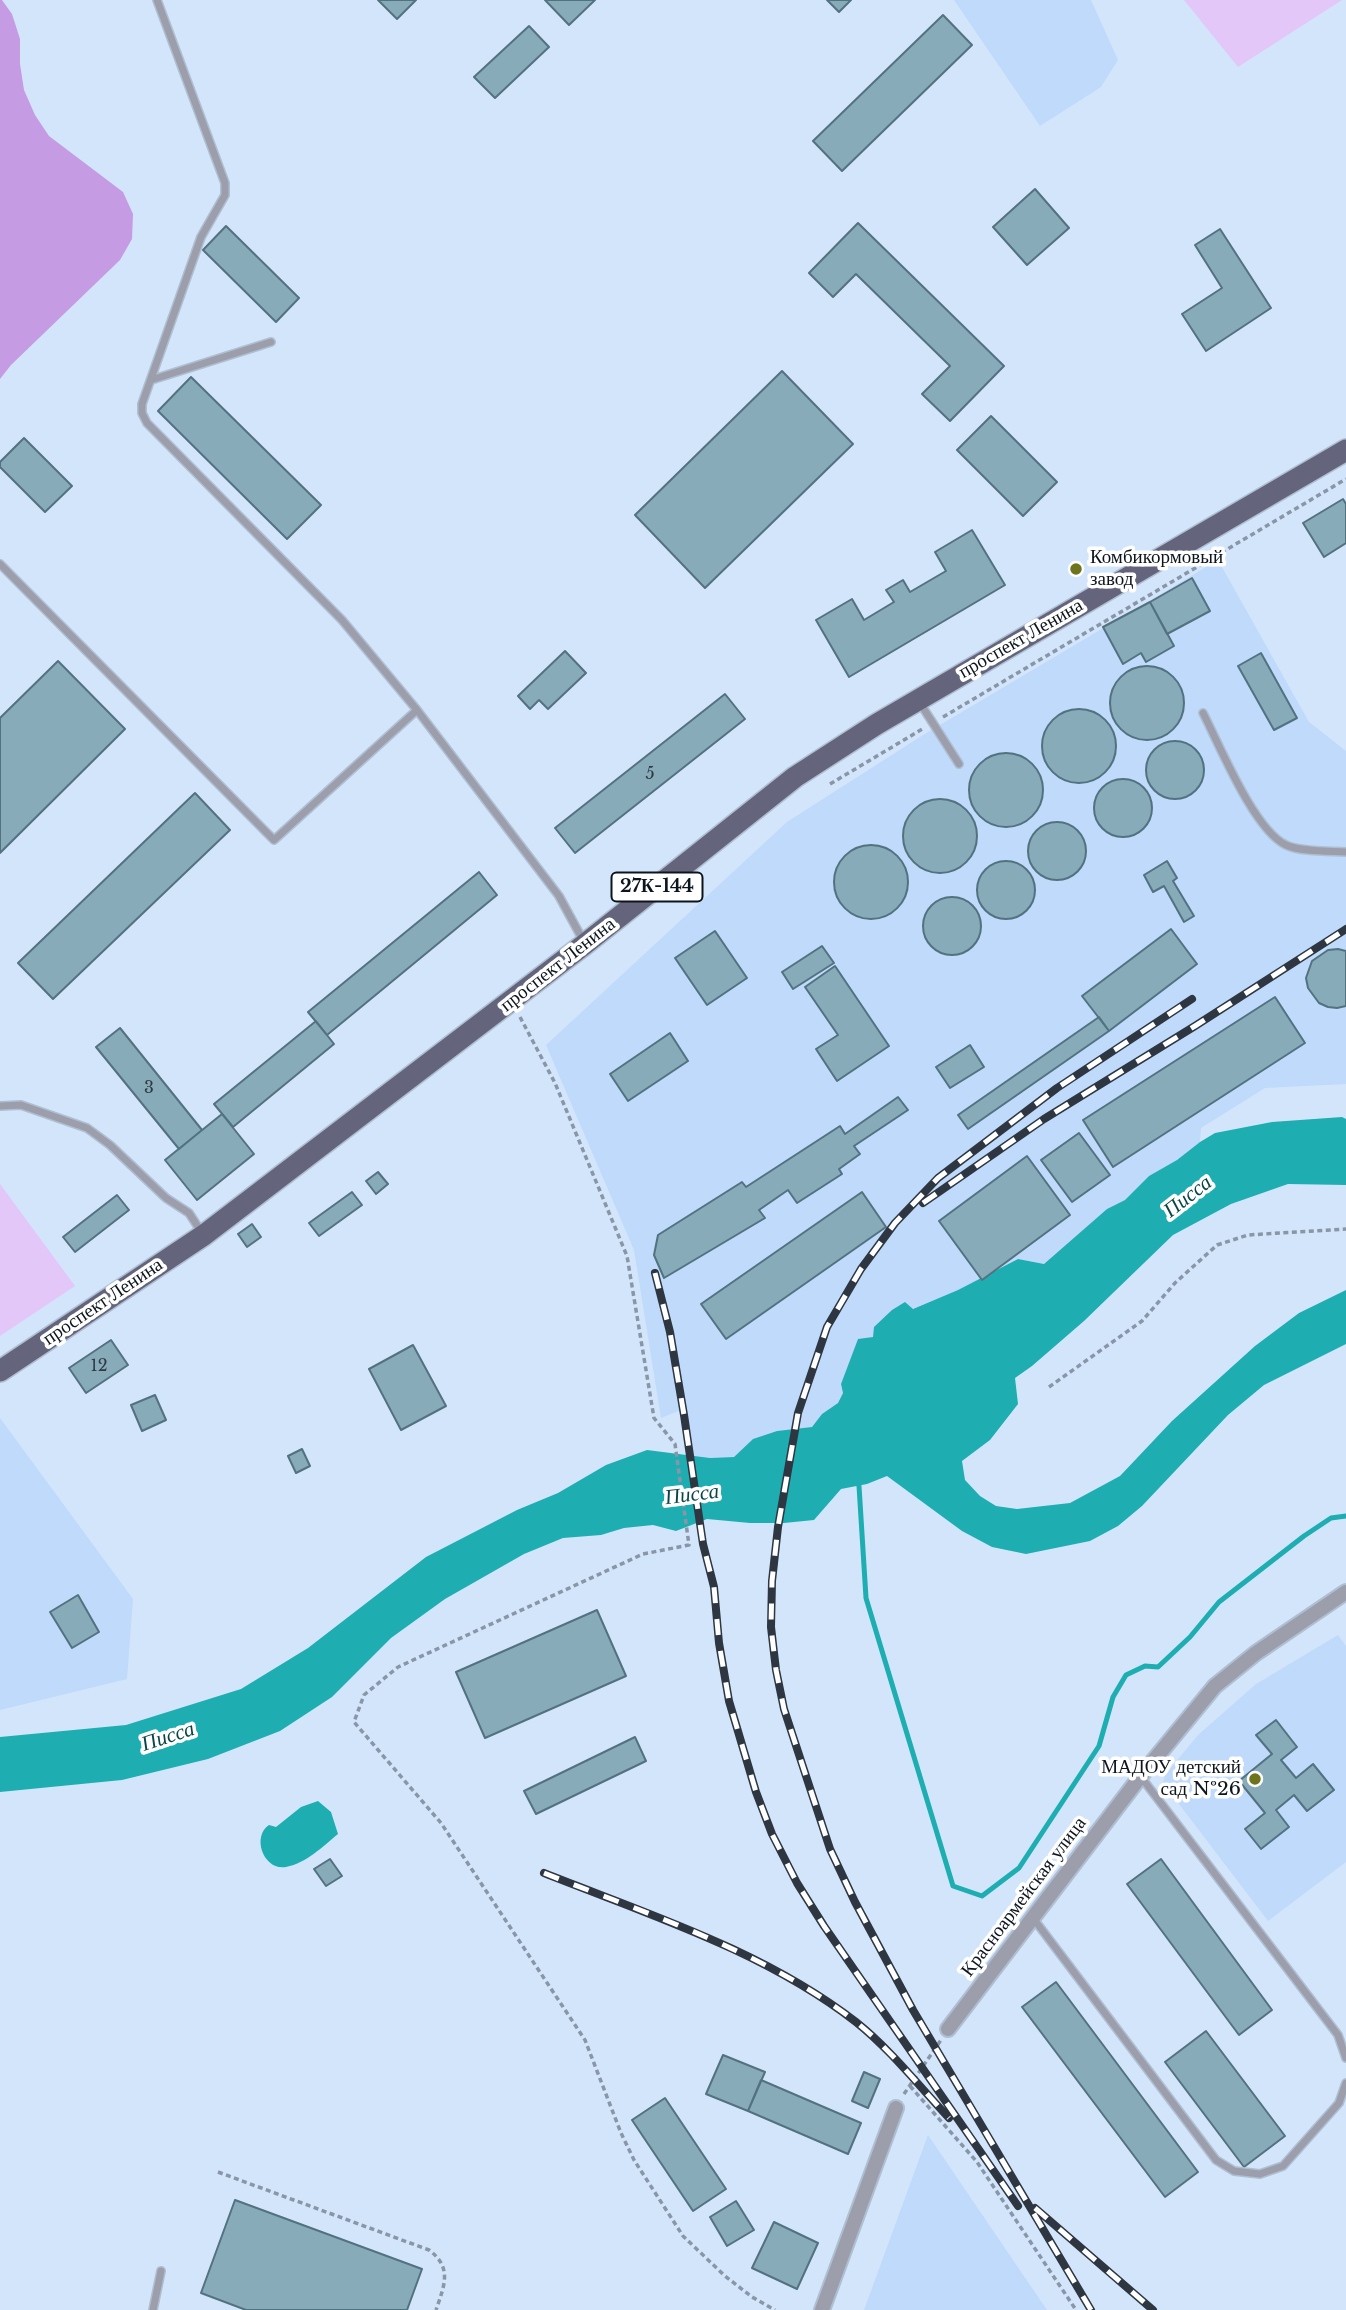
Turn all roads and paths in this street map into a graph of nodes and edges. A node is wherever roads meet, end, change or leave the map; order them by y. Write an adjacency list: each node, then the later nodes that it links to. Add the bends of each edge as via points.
1 (157, 0): 3 (lane, via 225,183 225,195 201,237)
2 (271, 342): 3 (lane)
3 (151, 380): 8 (lane, via 142,404 146,423 342,620)
4 (1346, 450): 7 (main road, проспект Ленина / 27К-144)
5 (1346, 479): 10 (path)
6 (0, 564): 8 (lane, via 274,840)
7 (918, 699): 10 (lane); 14 (main road, проспект Ленина / 27К-144, via 795,777)
8 (417, 710): 14 (lane, via 559,896)
9 (1203, 713): 13 (lane, via 1249,803 1275,838 1289,847)
10 (932, 723): 11 (lane); 12 (path)
11 (959, 764)
12 (830, 784)
13 (1346, 852)
14 (585, 944): 15 (main road, проспект Ленина / 27К-144)
15 (512, 1001): 18 (main road, проспект Ленина / 27К-144); 33 (path, via 555,1083 627,1256 654,1418 675,1444 690,1545 643,1554 398,1667 363,1695 354,1722 441,1823 585,2040 634,2160 683,2236 725,2276)
16 (0, 1106): 18 (lane, via 21,1105 87,1128 189,1213)
17 (1346, 1229): 20 (path, via 1248,1235 1217,1245 1142,1321)
18 (204, 1235): 19 (main road, проспект Ленина / 27К-144)
19 (0, 1371)
20 (1049, 1387)
21 (1346, 1592): 22 (street, Красноармейская улица, via 1215,1686)
22 (1140, 1777): 23 (street, Красноармейская улица); 25 (lane, via 1338,2035)
23 (1033, 1918): 24 (street, Красноармейская улица); 26 (lane, via 1216,2160 1234,2171 1260,2174 1283,2166 1339,2103)
24 (948, 2029): 27 (path)
25 (1346, 2058)
26 (1346, 2082)
27 (910, 2086): 28 (path); 35 (path, via 976,2162)
28 (896, 2108): 34 (street)
29 (218, 2172): 32 (path, via 429,2250 444,2268 445,2283)
30 (161, 2271): 31 (lane)
31 (153, 2310)
32 (436, 2310)
33 (775, 2310)
34 (822, 2310)
35 (1076, 2310)

